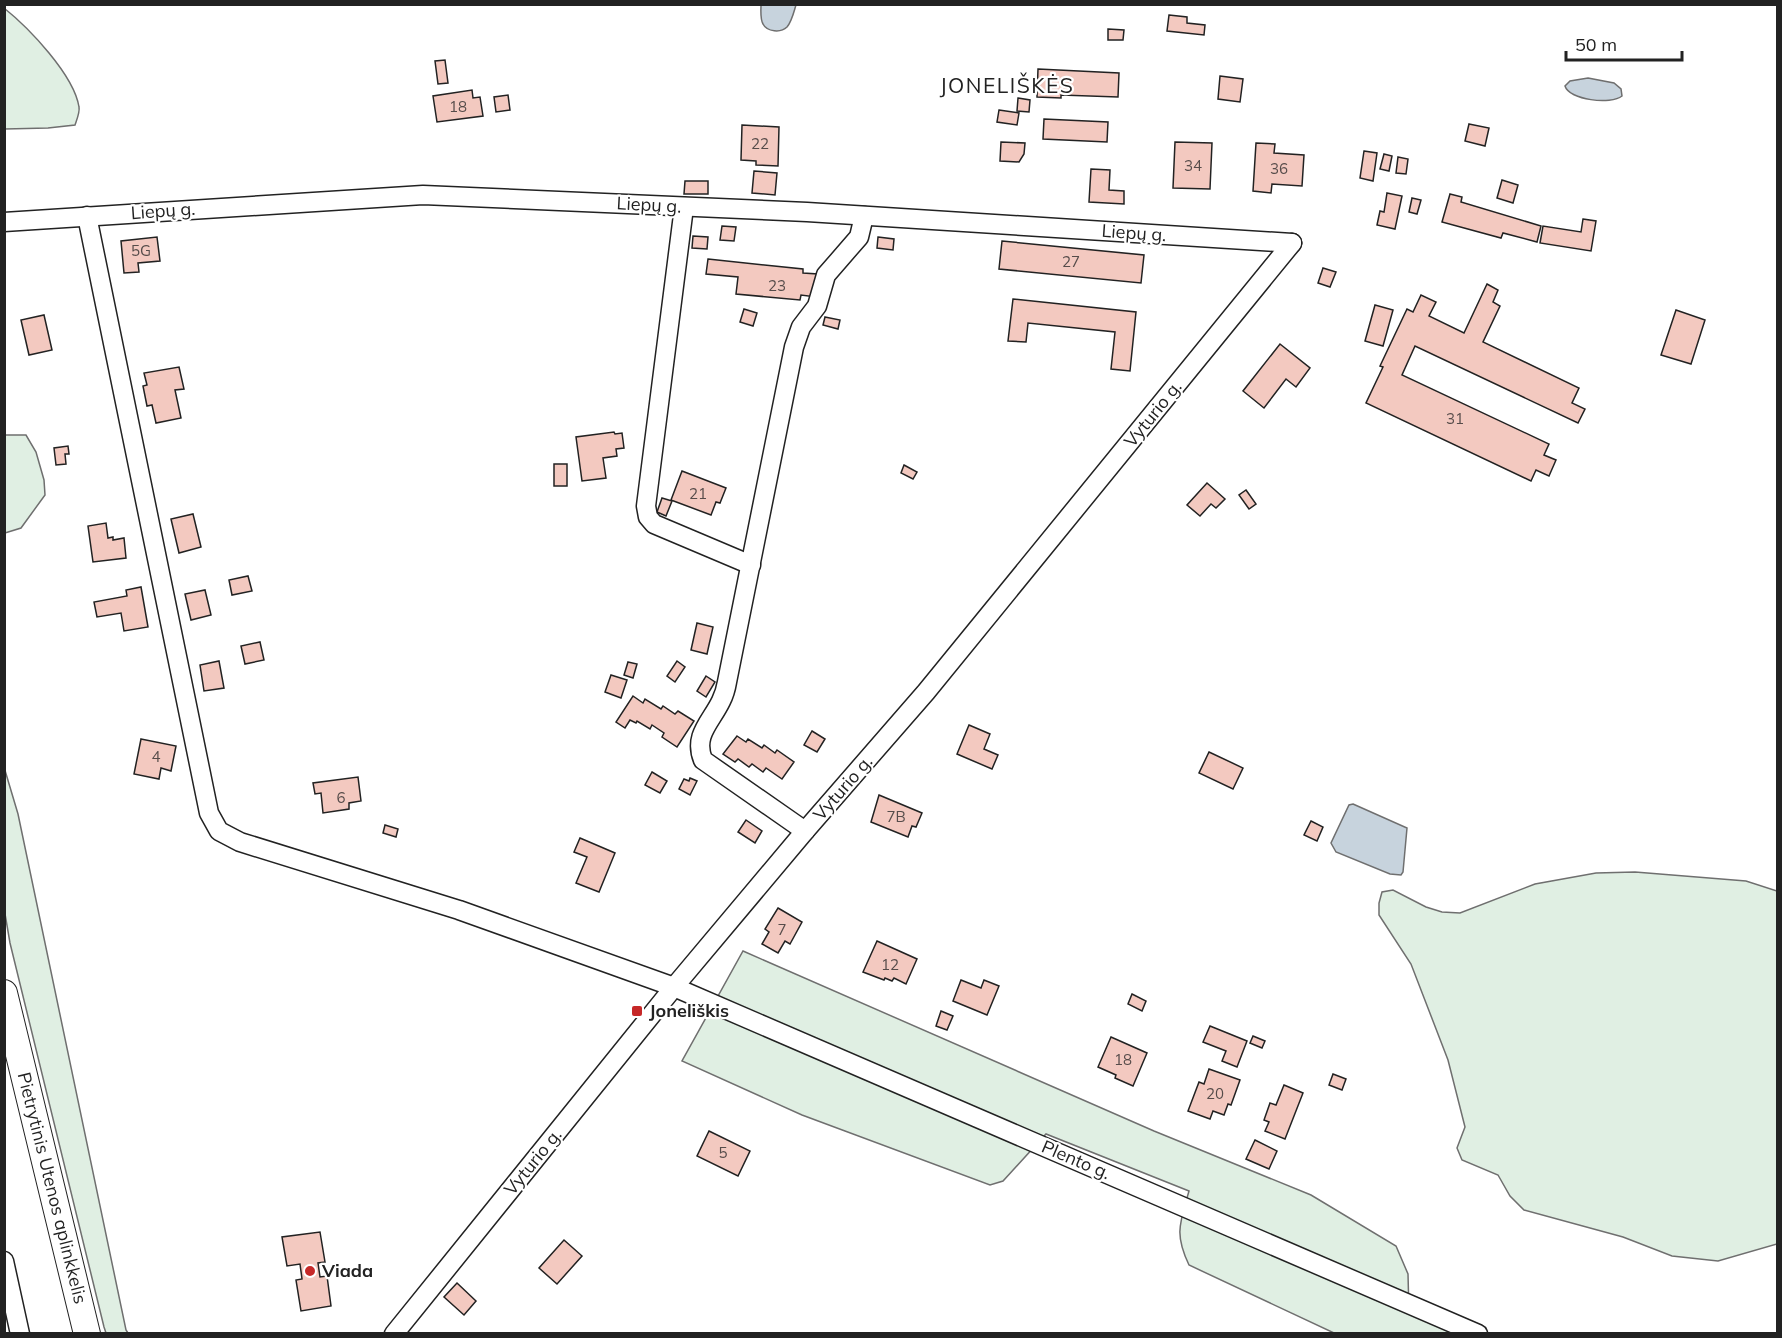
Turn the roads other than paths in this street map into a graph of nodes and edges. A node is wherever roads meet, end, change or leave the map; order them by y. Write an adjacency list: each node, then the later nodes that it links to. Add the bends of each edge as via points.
1 (684, 207): 2 (street, Liepų g., via 423,195); 3 (street, Liepų g.); 6 (street, via 646,506 648,517 654,524)
2 (87, 216): 4 (street, Liepų g.); 8 (street, Plento g., via 209,813 219,831 240,842 459,910)
3 (864, 216): 5 (street, Liepų g.); 6 (street, via 859,237 826,275 817,306 801,327 794,347)
4 (4, 222)
5 (1292, 243): 7 (street, Vyturio g., via 926,692)
6 (751, 564): 7 (street, via 723,699 700,738 699,750 703,760)
7 (805, 831): 8 (street, Vyturio g.)
8 (674, 987): 13 (street, Vyturio g.); 14 (street, Plento g.)
9 (4, 993): 11 (highway, Pietrytinis Utenos aplinkkelis)
10 (4, 1261): 12 (street)
11 (86, 1327)
12 (20, 1334)
13 (394, 1334)
14 (1478, 1334)

